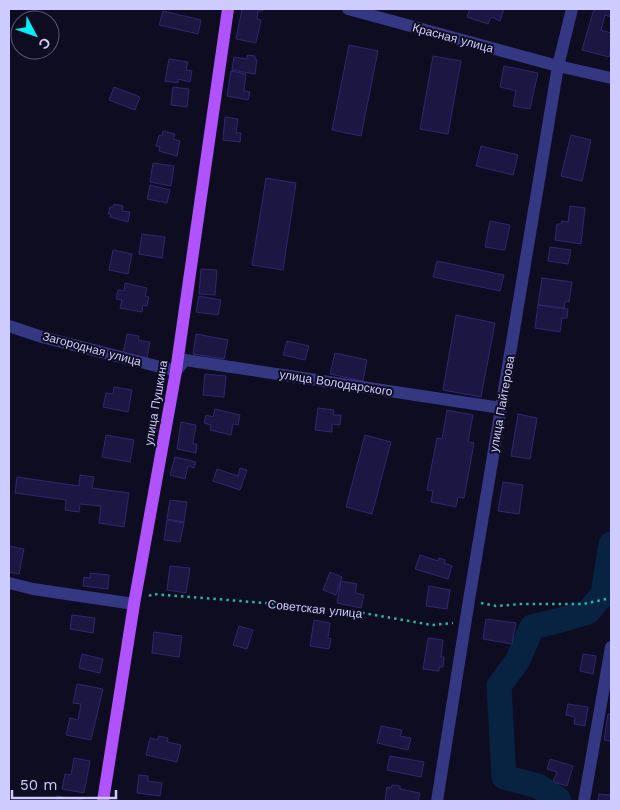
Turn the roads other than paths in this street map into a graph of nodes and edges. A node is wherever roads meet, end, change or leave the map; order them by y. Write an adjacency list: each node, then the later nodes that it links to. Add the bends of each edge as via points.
1 (228, 9): 7 (main road, улица Пушкина)
2 (348, 9): 4 (street, Красная улица)
3 (572, 9): 4 (street, улица Пайтерова)
4 (558, 66): 5 (street, Красная улица); 8 (street, улица Пайтерова)
5 (611, 78)
6 (9, 326): 7 (street, Загородная улица)
7 (176, 371): 8 (street, улица Володарского, via 185,360); 10 (main road, улица Пушкина)
8 (501, 408): 13 (street, улица Пайтерова)
9 (9, 583): 10 (street)
10 (134, 604): 12 (main road, улица Пушкина)
11 (611, 647): 14 (street)
12 (103, 801)
13 (437, 801)
14 (584, 801)

